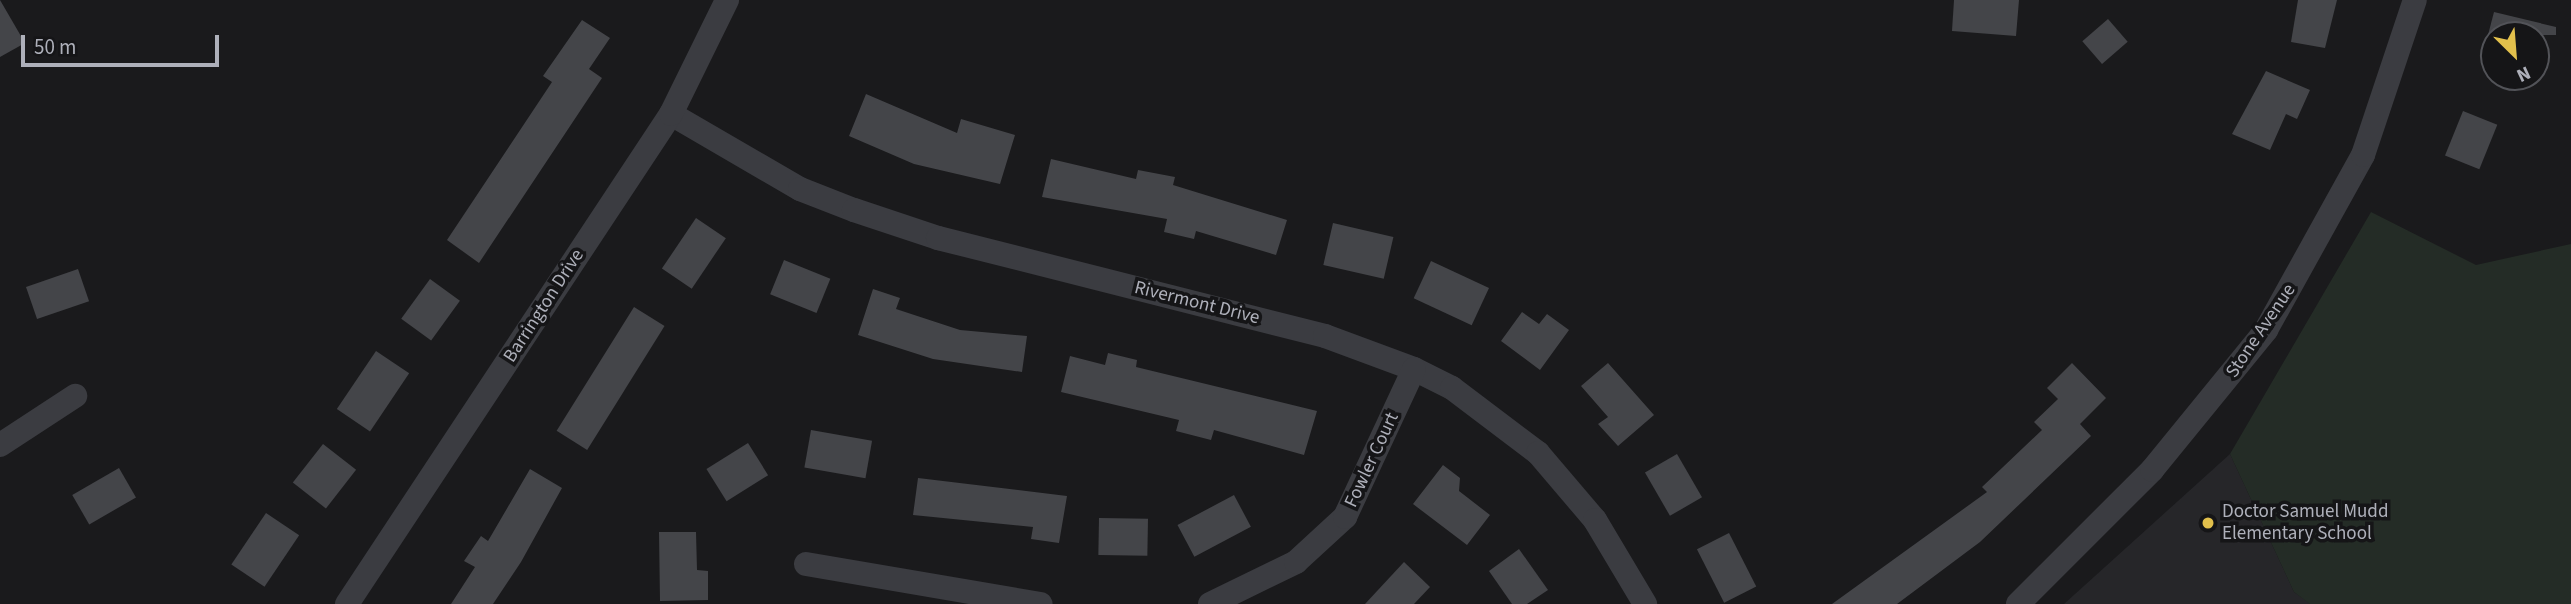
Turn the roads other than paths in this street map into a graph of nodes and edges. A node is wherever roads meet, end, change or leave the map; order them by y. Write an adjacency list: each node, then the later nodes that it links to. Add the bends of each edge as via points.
1 (727, 0): 3 (street, Barrington Drive)
2 (2415, 0): 12 (street, Stone Avenue, via 2363,155 2266,330 2152,470)
3 (671, 114): 4 (street, Rivermont Drive, via 800,189 878,218 1325,335); 8 (street, Barrington Drive)
4 (1414, 369): 10 (street, Fowler Court, via 1369,474 1330,534 1262,583); 11 (street, Rivermont Drive, via 1452,388 1538,453 1595,520)
5 (75, 396): 6 (street)
6 (0, 444)
7 (806, 564): 9 (street)
8 (348, 604)
9 (1041, 604)
10 (1210, 604)
11 (1645, 604)
12 (2018, 604)

